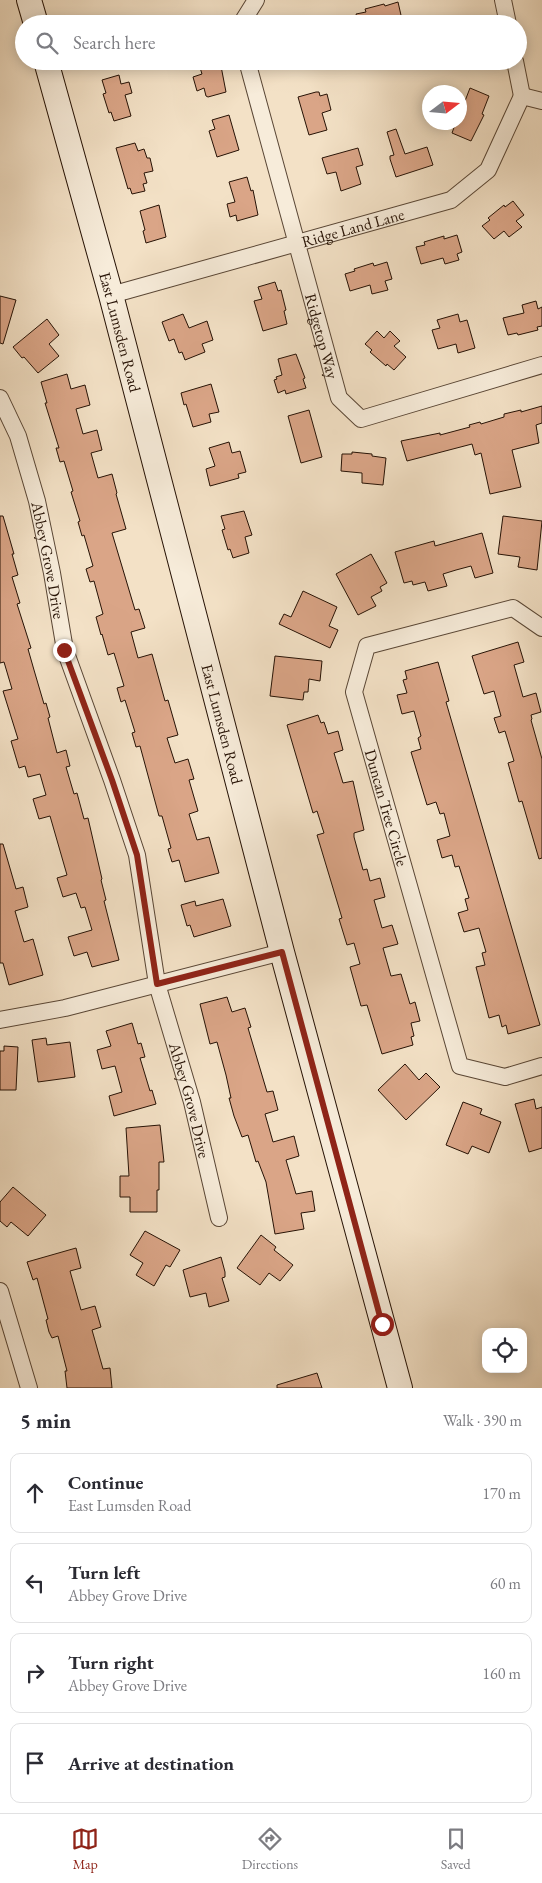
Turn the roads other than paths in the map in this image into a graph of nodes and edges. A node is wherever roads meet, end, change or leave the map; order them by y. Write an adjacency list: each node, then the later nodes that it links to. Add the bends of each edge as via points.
1 (29, 0): 4 (street)
2 (256, 0): 5 (street)
3 (503, 0): 6 (street)
4 (33, 15)
5 (247, 15)
6 (506, 15)
7 (48, 70): 13 (street, East Lumsden Road)
8 (250, 70): 12 (street, Ridgetop Way)
9 (517, 70): 10 (street)
10 (522, 96): 11 (street); 12 (street, Ridge Land Lane, via 488,170 451,200)
11 (542, 101)
12 (298, 244): 13 (street, Ridge Land Lane); 14 (street, Ridgetop Way, via 339,398 360,419)
13 (111, 295): 17 (street, East Lumsden Road)
14 (542, 365)
15 (0, 398): 18 (street, Abbey Grove Drive, via 18,436 37,501 64,650 137,855)
16 (542, 628): 20 (street, Duncan Tree Circle, via 513,608 367,646 354,692 460,1066 505,1077)
17 (282, 952): 18 (street); 24 (street, East Lumsden Road)
18 (157, 984): 19 (street, via 65,1008); 21 (street, Abbey Grove Drive, via 192,1102)
19 (0, 1020)
20 (542, 1066)
21 (219, 1218)
22 (0, 1291): 23 (street)
23 (29, 1388)
24 (400, 1388)

